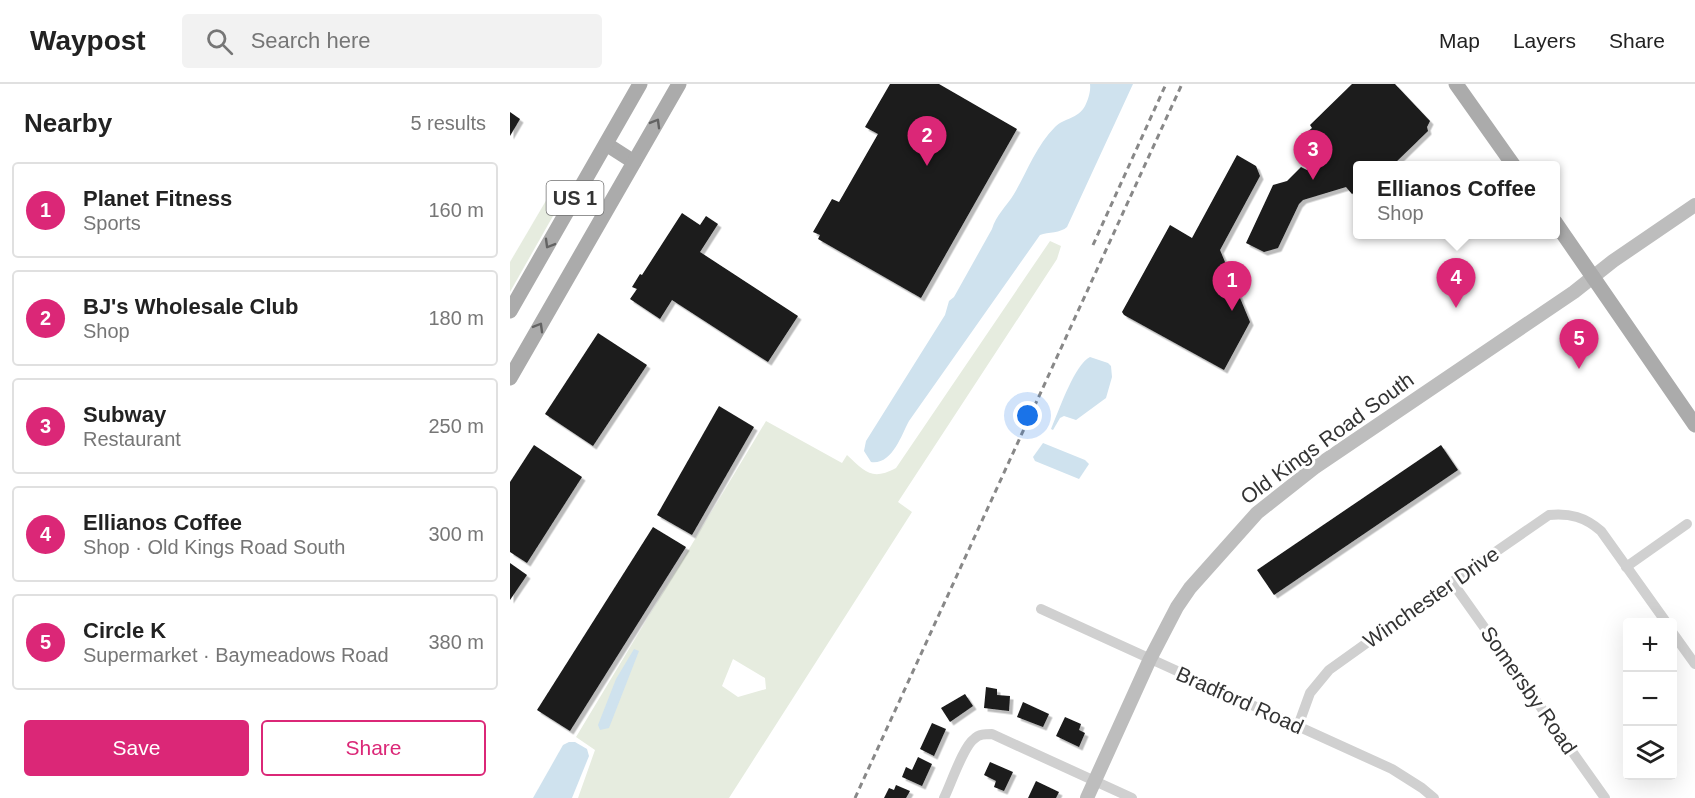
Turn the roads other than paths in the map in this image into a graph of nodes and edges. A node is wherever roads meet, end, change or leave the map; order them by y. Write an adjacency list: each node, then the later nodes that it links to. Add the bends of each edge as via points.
1 (640, 84): 4 (main road, US 1)
2 (679, 84): 6 (main road, US 1, one-way to 2)
3 (1456, 84): 5 (main road)
4 (606, 144): 6 (main road); 10 (main road, US 1, one-way to 10)
5 (1511, 161)
6 (634, 162): 11 (main road, US 1, one-way to 6)
7 (1695, 205): 9 (street, Old Kings Road South)
8 (1560, 229): 9 (main road)
9 (1593, 275): 12 (main road); 19 (street, Old Kings Road South, via 1574,292 1267,503 1190,588)
10 (510, 311)
11 (510, 378)
12 (1695, 426)
13 (1687, 524): 14 (street)
14 (1626, 567): 15 (street, Winchester Drive, via 1593,523 1564,514 1549,516); 17 (street)
15 (1452, 582): 21 (street, Winchester Drive, via 1329,670 1310,693); 27 (street, Somersby Road)
16 (1041, 609): 19 (street, Bradford Road)
17 (1663, 618)
18 (1677, 639): 20 (street)
19 (1150, 659): 21 (street, Bradford Road); 22 (street, Old Kings Road South)
20 (1695, 664)
21 (1298, 726): 26 (street, Bradford Road, via 1392,769)
22 (1095, 781): 23 (street, via 992,734 982,734 967,747); 24 (street, Old Kings Road South); 25 (street)
23 (944, 798)
24 (1087, 798)
25 (1132, 798)
26 (1434, 798)
27 (1605, 798)

